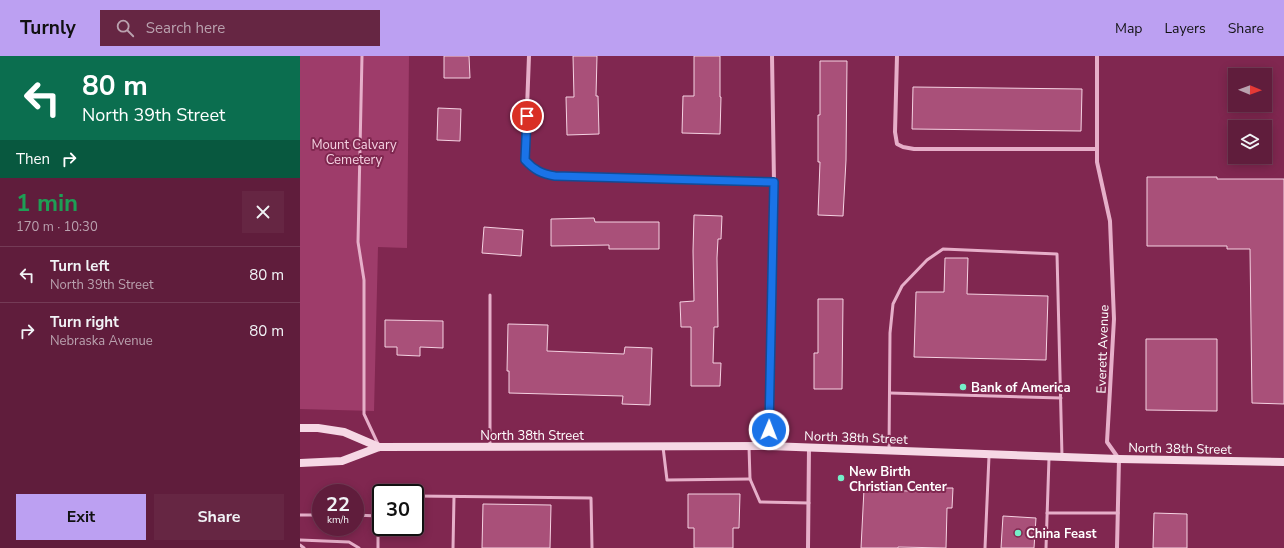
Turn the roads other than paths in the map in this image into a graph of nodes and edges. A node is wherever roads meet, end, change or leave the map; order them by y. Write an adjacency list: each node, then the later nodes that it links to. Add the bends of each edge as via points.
1 (362, 56): 15 (lane, via 358,242 364,280 364,414)
2 (529, 56): 7 (street, via 525,160 536,171 555,176)
3 (772, 56): 7 (street)
4 (897, 56): 6 (street, via 895,132 897,144 903,147)
5 (1097, 56): 6 (street, Everett Avenue)
6 (1097, 149): 22 (street, Everett Avenue, via 1097,162 1110,221 1114,319 1108,442)
7 (774, 182): 14 (street)
8 (490, 295): 12 (lane)
9 (890, 394): 10 (lane); 10 (lane, via 890,333 894,304 902,286 927,260 943,249 1057,254); 18 (lane)
10 (1061, 398): 21 (lane)
11 (300, 428): 15 (main road, North 38th Street, via 344,432)
12 (490, 446): 15 (main road, North 38th Street); 16 (main road, North 38th Street)
13 (749, 446): 14 (main road, North 38th Street); 16 (main road, North 38th Street); 25 (lane)
14 (769, 446): 17 (main road, North 38th Street)
15 (379, 447): 24 (main road, North 38th Street, via 342,461)
16 (663, 447): 25 (lane, via 667,480)
17 (809, 448): 18 (main road, North 38th Street); 28 (street)
18 (889, 450): 19 (main road, North 38th Street)
19 (989, 454): 20 (main road, North 38th Street); 42 (lane)
20 (1049, 456): 21 (main road, North 38th Street); 29 (lane)
21 (1062, 456): 22 (main road, North 38th Street)
22 (1119, 458): 23 (main road, North 38th Street); 30 (street)
23 (1284, 462)
24 (300, 463)
25 (750, 479): 28 (lane, via 760,502)
26 (424, 496): 27 (lane)
27 (454, 497): 39 (lane); 40 (lane, via 591,498)
28 (809, 502): 41 (street)
29 (1047, 513): 30 (lane); 43 (lane)
30 (1118, 514): 44 (street)
31 (300, 515): 32 (lane)
32 (312, 515)
33 (378, 536): 38 (lane)
34 (300, 540): 37 (lane, via 349,542)
35 (300, 546): 36 (lane)
36 (304, 548)
37 (358, 548)
38 (378, 548)
39 (453, 548)
40 (592, 548)
41 (808, 548)
42 (985, 548)
43 (1046, 548)
44 (1117, 548)

